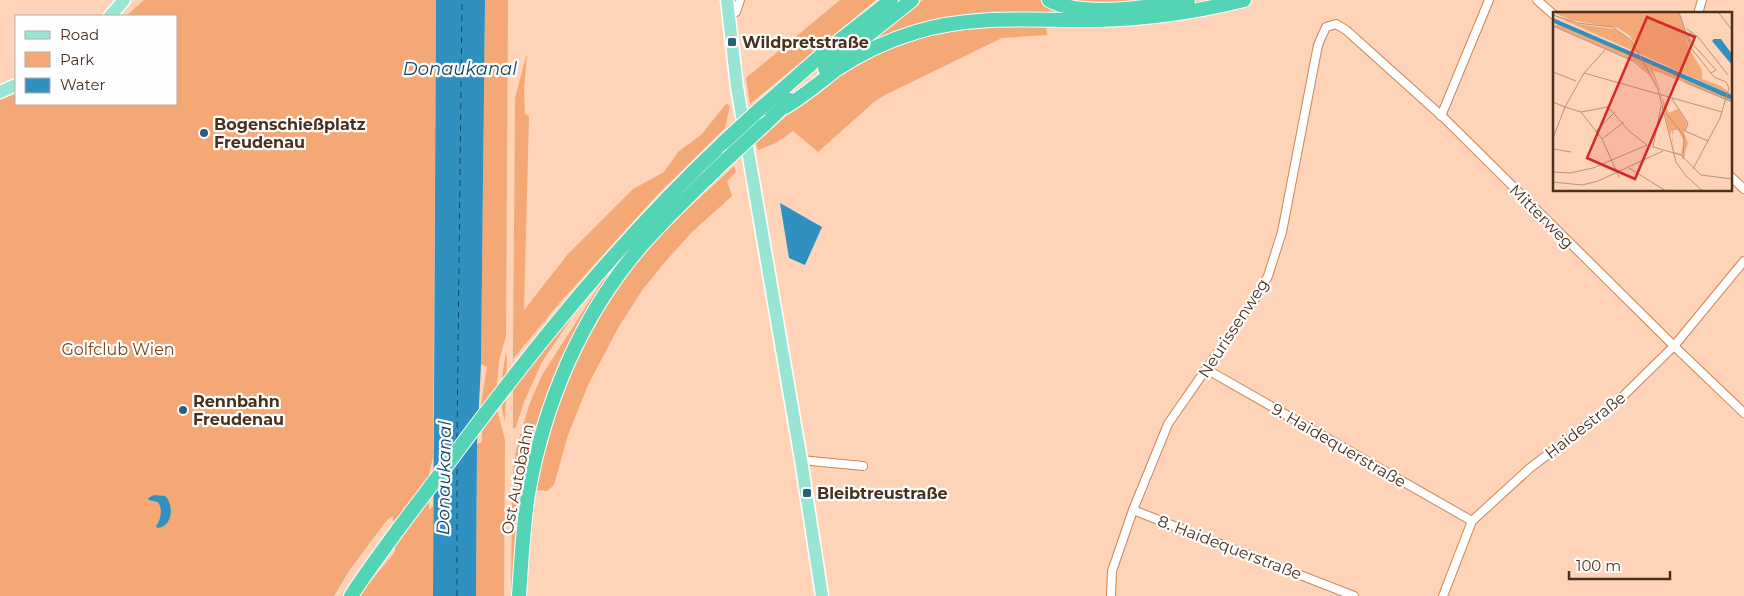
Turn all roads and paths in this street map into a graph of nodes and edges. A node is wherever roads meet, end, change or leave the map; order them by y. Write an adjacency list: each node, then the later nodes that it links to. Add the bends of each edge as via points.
1 (124, 0): 14 (main road)
2 (728, 0): 12 (main road)
3 (740, 0): 12 (street, via 736,12)
4 (891, 0): 11 (highway)
5 (912, 0): 18 (highway, via 796,93)
6 (1049, 0): 7 (highway, via 1070,7 1099,9)
7 (1188, 0)
8 (1244, 0): 18 (highway, via 1156,17 980,21 930,28 868,52)
9 (1489, 0): 19 (street)
10 (1537, 0): 13 (street)
11 (882, 5): 30 (highway, bridge, via 760,108 632,235 532,351)
12 (729, 14): 26 (main road, via 737,87)
13 (1553, 14)
14 (111, 15)
15 (1336, 24): 19 (street, Mitterweg); 24 (street, Neurissenweg, via 1326,27 1318,45 1282,232 1268,276)
16 (15, 85): 17 (main road)
17 (0, 92)
18 (785, 107): 31 (highway, Ost Autobahn, bridge, via 686,199 636,254 587,324 568,361 538,449 528,495)
19 (1441, 116): 23 (street, Mitterweg)
20 (1732, 178): 21 (street)
21 (1744, 189)
22 (1744, 261): 23 (street, Haidestraße)
23 (1674, 346): 25 (street, Mitterweg); 29 (street, Haidestraße, via 1617,402 1530,468)
24 (1206, 369): 28 (street, Neurissenweg, via 1168,424); 29 (street, 9. Haidequerstraße)
25 (1744, 413)
26 (801, 460): 27 (street); 32 (main road)
27 (863, 466)
28 (1133, 510): 33 (street, Neurissenweg, via 1112,572); 34 (street, 8. Haidequerstraße)
29 (1472, 520): 35 (street, Haidestraße)
30 (351, 596)
31 (519, 596)
32 (822, 596)
33 (1111, 596)
34 (1354, 596)
35 (1443, 596)

